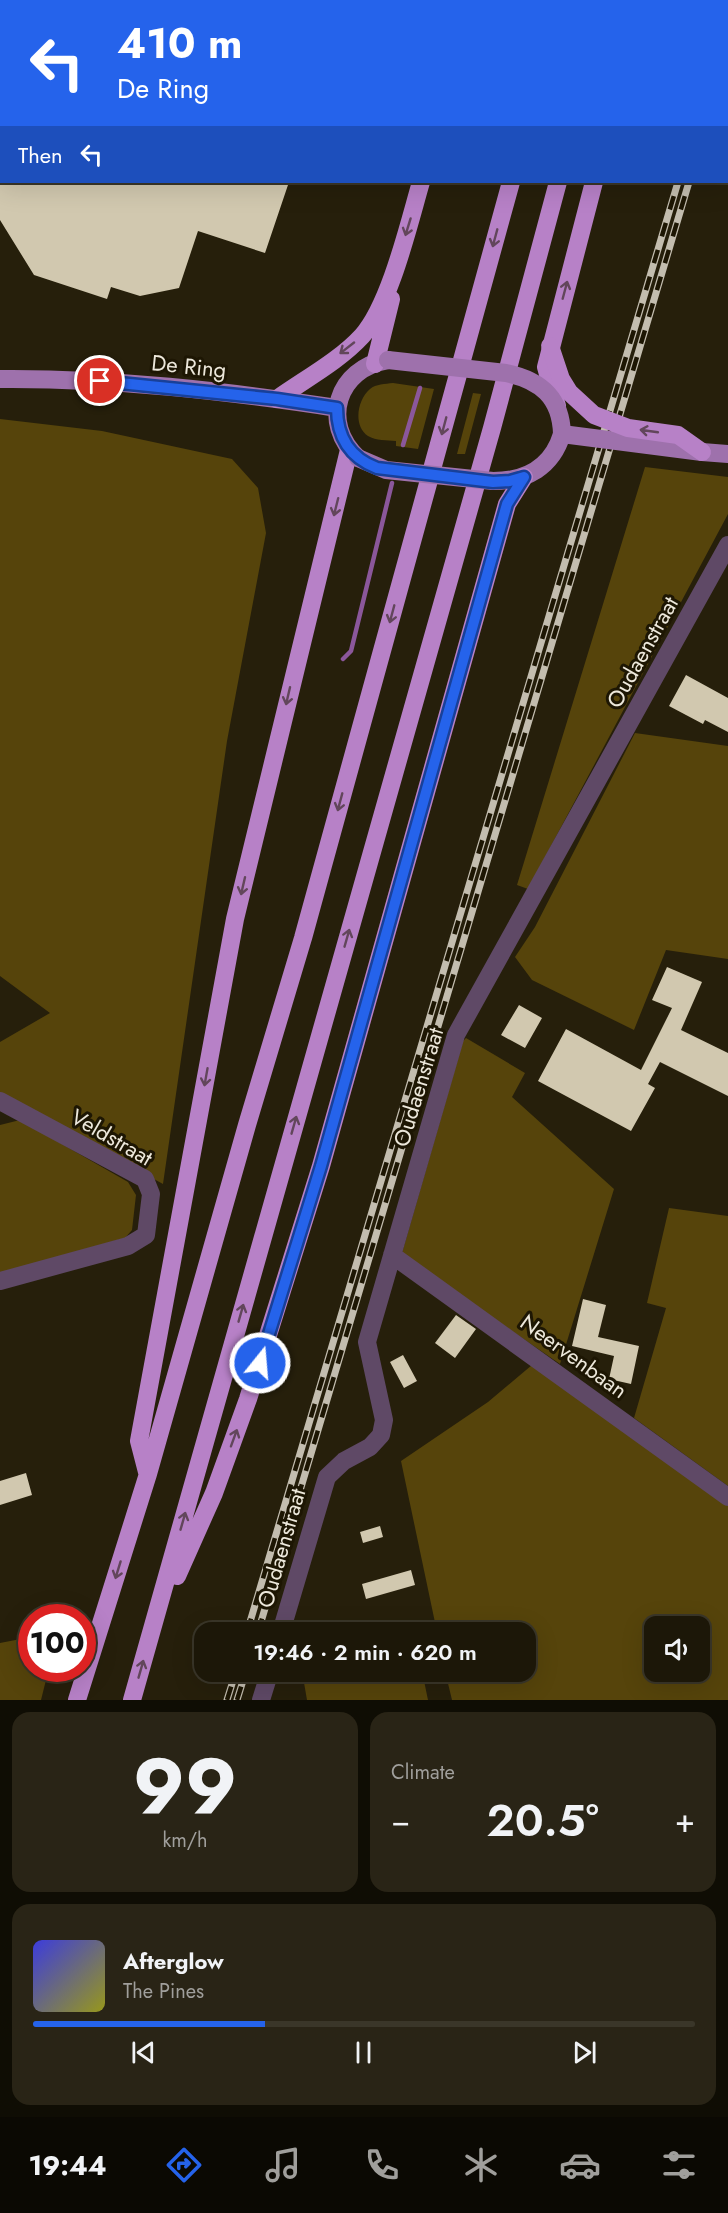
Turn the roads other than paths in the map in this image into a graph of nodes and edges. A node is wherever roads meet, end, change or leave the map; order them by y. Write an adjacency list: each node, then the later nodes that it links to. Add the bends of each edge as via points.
1 (421, 183): 5 (highway, one-way to 5)
2 (511, 183): 21 (highway, one-way to 21, via 303,938)
3 (558, 183): 24 (highway, one-way to 3)
4 (594, 183): 6 (highway, one-way to 4)
5 (394, 273): 7 (highway); 9 (highway, one-way to 9, via 362,335)
6 (550, 346): 11 (highway, bridge, via 546,367); 13 (highway, one-way to 6, bridge, via 678,435 628,428 594,415 569,392)
7 (382, 362): 10 (main road, via 352,377); 11 (main road, bridge, via 523,376 542,387)
8 (0, 379): 9 (main road, De Ring, via 118,382)
9 (277, 399): 10 (main road, De Ring)
10 (337, 408): 14 (main road, via 338,426)
11 (558, 411): 12 (main road, bridge)
12 (562, 434): 13 (main road, bridge); 16 (main road, via 548,462)
13 (702, 452): 15 (main road)
14 (353, 454): 16 (main road, bridge, via 377,468 398,471 493,482); 21 (highway, one-way to 21, via 235,919 139,1441)
15 (728, 454)
16 (524, 477): 24 (highway, one-way to 16, via 214,1493 244,1409 321,1166 507,504)
17 (728, 545): 19 (street, Oudaenstraat, via 456,1035)
18 (0, 1101): 20 (street, Veldstraat, via 145,1179 151,1194 146,1235 128,1246)
19 (392, 1255): 22 (street, Neervenbaan); 23 (street, Oudaenstraat, via 367,1342 384,1420 381,1435 327,1477)
20 (0, 1281)
21 (148, 1474): 26 (highway, one-way to 26)
22 (728, 1497)
23 (284, 1622)
24 (150, 1638): 27 (highway, one-way to 24)
25 (267, 1682): 28 (street)
26 (77, 1700)
27 (132, 1700)
28 (261, 1700)

